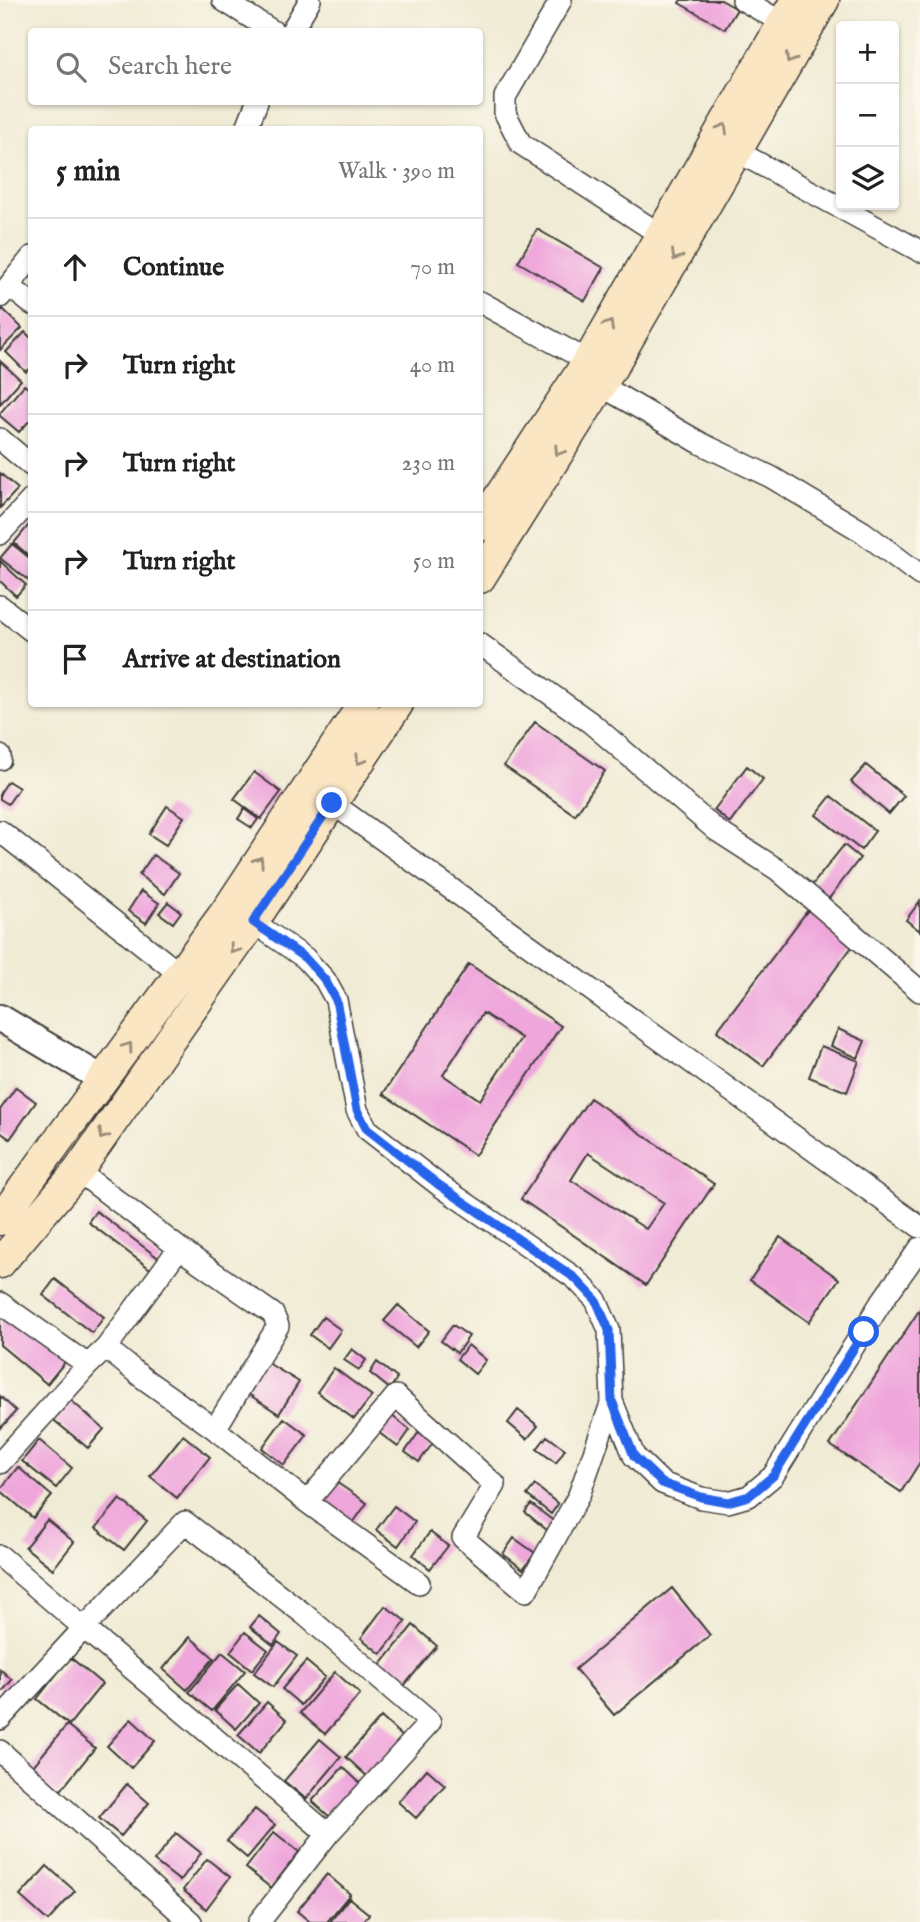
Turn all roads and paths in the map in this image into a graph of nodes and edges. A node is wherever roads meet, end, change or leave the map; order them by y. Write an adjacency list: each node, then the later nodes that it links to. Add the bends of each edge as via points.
1 (223, 0): 7 (street)
2 (310, 0): 8 (street)
3 (561, 0): 12 (street, via 505,97 505,113 521,144)
4 (743, 0): 6 (street)
5 (824, 0): 11 (main road, one-way to 11)
6 (790, 11): 12 (main road, one-way to 6)
7 (268, 28)
8 (293, 28)
9 (256, 105): 10 (street)
10 (248, 126)
11 (738, 152): 13 (street); 18 (main road, one-way to 18)
12 (661, 234): 18 (main road, one-way to 12)
13 (920, 251)
14 (28, 262): 15 (street)
15 (5, 291): 16 (street)
16 (28, 302)
17 (483, 304): 18 (street)
18 (594, 373): 22 (main road); 24 (main road, one-way to 24); 25 (street, via 702,444 771,477 863,532)
19 (0, 439): 20 (street)
20 (28, 463)
21 (28, 503): 23 (street)
22 (483, 522)
23 (0, 534)
24 (483, 573)
25 (920, 575)
26 (0, 606): 27 (street)
27 (28, 628)
28 (483, 646): 35 (street, via 591,723 716,830 778,870)
29 (361, 707): 34 (main road, one-way to 29)
30 (396, 707): 31 (main road, one-way to 31)
31 (332, 803): 33 (main road); 40 (street)
32 (0, 831): 34 (street)
33 (253, 922): 38 (main road, one-way to 38); 47 (street, via 305,958 336,1000 357,1110 367,1129 439,1185 575,1278 596,1300 609,1330)
34 (181, 975): 37 (main road, one-way to 34)
35 (920, 991)
36 (0, 1018): 37 (street)
37 (104, 1080): 39 (main road)
38 (78, 1171): 41 (street); 43 (main road)
39 (0, 1220)
40 (920, 1227)
41 (180, 1248): 45 (street); 48 (street, via 273,1314 278,1326)
42 (920, 1248): 47 (street, via 773,1476 749,1496 728,1502 662,1483 634,1456)
43 (0, 1264)
44 (0, 1303): 46 (street)
45 (107, 1348): 46 (street); 48 (street)
46 (88, 1365): 49 (street)
47 (612, 1401): 50 (street, via 579,1495 526,1591 463,1538 495,1485 396,1396)
48 (215, 1429): 50 (street)
49 (0, 1462)
50 (307, 1502): 52 (street)
51 (0, 1556): 53 (street)
52 (419, 1583)
53 (85, 1628): 54 (street); 56 (street); 56 (street, via 185,1522 304,1614 430,1722)
54 (0, 1719)
55 (0, 1751): 57 (street)
56 (328, 1834): 58 (street)
57 (191, 1922)
58 (259, 1922)

